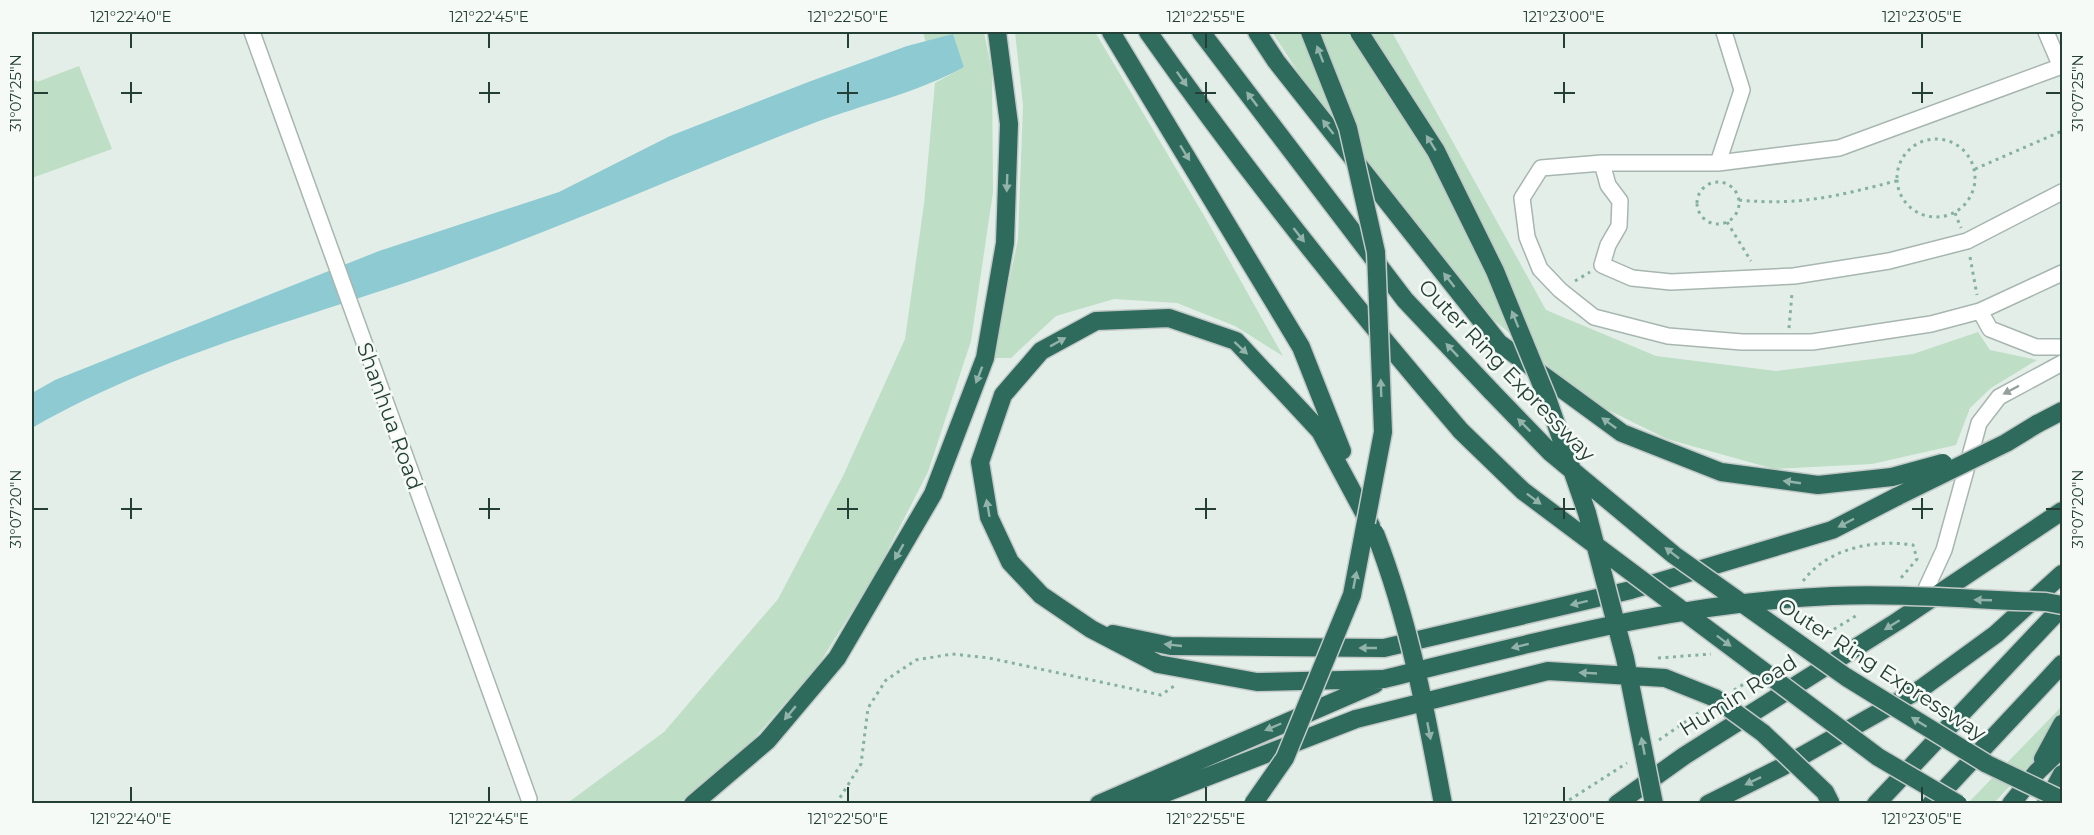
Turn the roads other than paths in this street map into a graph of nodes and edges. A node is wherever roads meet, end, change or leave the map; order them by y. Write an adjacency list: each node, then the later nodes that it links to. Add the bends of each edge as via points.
1 (252, 32): 33 (street, Shanhua Road)
2 (997, 32): 35 (highway, one-way to 35, via 1009,124 1005,243 985,358 933,494 837,658 767,741)
3 (1111, 32): 22 (highway, one-way to 22, bridge, via 1301,347)
4 (1148, 32): 46 (highway, one-way to 46, bridge, via 1221,135 1357,310 1461,431 1523,491 1878,757)
5 (1201, 32): 34 (highway, Outer Ring Expressway, one-way to 5, bridge, via 1987,764 1846,677 1674,555 1550,452 1405,300)
6 (1257, 32): 20 (highway, one-way to 6, bridge, via 1928,469 1818,485 1721,472 1622,433 1499,343)
7 (1311, 32): 38 (highway, one-way to 7, bridge, via 1285,758 1352,595 1383,432 1376,252 1348,128)
8 (1359, 32): 41 (highway, one-way to 8, bridge, via 1625,658 1593,535 1547,398 1495,271 1436,151)
9 (1724, 32): 13 (street, via 1742,90)
10 (2046, 32): 11 (street)
11 (2062, 66): 13 (street, via 1839,148)
12 (1602, 163): 13 (street); 14 (street, via 1608,185 1620,201 1619,226 1602,265 1632,278 1671,282 1794,276 1889,261 1967,241); 16 (street, via 1541,168 1522,198 1527,237 1540,269 1594,317 1668,336 1812,342 1931,324)
13 (1718, 163)
14 (2062, 192)
15 (2062, 273): 16 (street)
16 (1980, 311): 17 (street, via 1990,329 2036,347)
17 (2062, 347)
18 (2062, 363): 25 (street, one-way to 25, via 1999,397 1979,423 1944,549)
19 (2062, 411): 20 (highway)
20 (2037, 424): 26 (highway, one-way to 26, bridge, via 1832,530 1631,590 1384,648 1171,646)
21 (2062, 511): 25 (highway, Humin Road)
22 (1375, 533): 26 (highway, one-way to 22, bridge, via 1041,595 1010,562 989,517 980,462 1003,395 1041,351 1096,321 1169,318 1236,341 1320,431); 39 (highway, one-way to 39, bridge, via 1395,585)
23 (2062, 574): 42 (highway, one-way to 42, bridge, via 1996,634 1922,688 1782,767)
24 (2062, 606): 28 (highway, one-way to 28, bridge, via 2046,602 1832,596 1714,607 1624,621); 44 (highway)
25 (1917, 609): 40 (highway, Humin Road, one-way to 40, via 1684,756)
26 (1091, 629): 28 (highway, via 1158,664 1257,682)
27 (2062, 664): 45 (highway)
28 (1384, 679): 36 (highway, one-way to 36)
29 (2062, 724): 31 (highway)
30 (2062, 748): 31 (highway)
31 (2037, 772): 47 (highway)
32 (2062, 774): 48 (highway)
33 (530, 799)
34 (2062, 800)
35 (693, 804)
36 (1100, 804)
37 (1137, 804): 43 (highway, one-way to 37, bridge, via 1825,792 1763,733 1715,698 1665,678 1548,671 1356,719)
38 (1253, 804)
39 (1443, 804)
40 (1617, 804)
41 (1654, 804)
42 (1707, 804)
43 (1831, 804)
44 (1876, 804)
45 (1931, 804)
46 (1958, 804)
47 (2012, 804)
48 (2046, 804)

